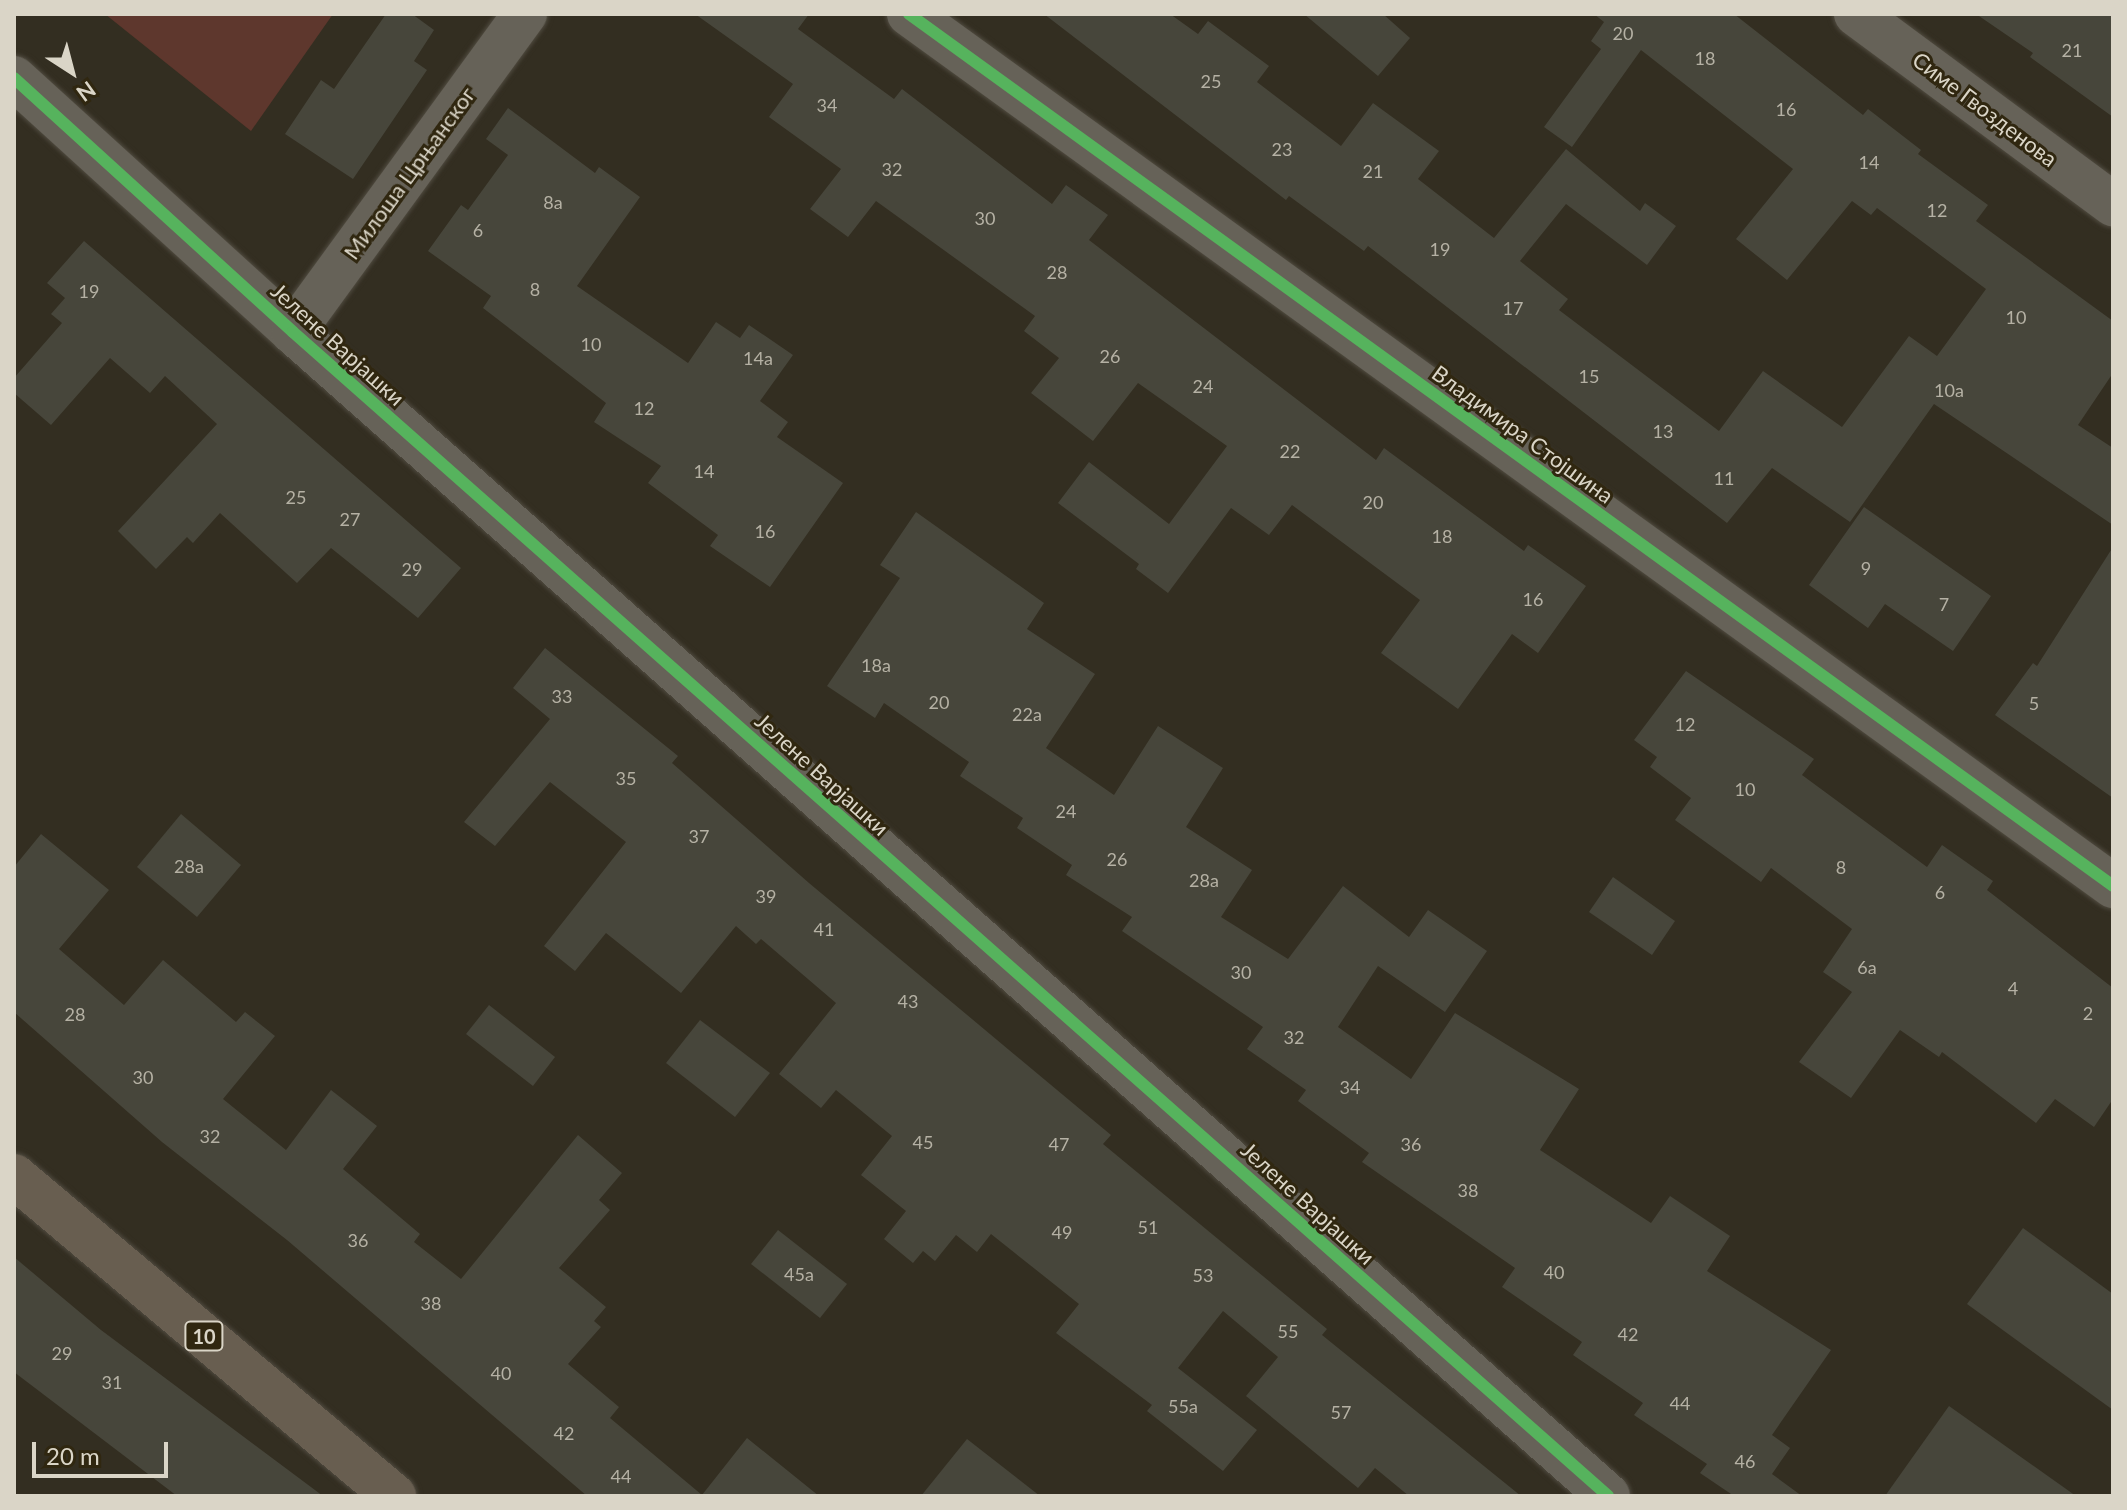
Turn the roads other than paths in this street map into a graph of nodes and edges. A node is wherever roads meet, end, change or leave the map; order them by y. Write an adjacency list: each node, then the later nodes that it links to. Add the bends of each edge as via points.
1 (525, 14): 6 (street, Милоша Црњанског)
2 (909, 14): 7 (street, Владимира Стојшина)
3 (1856, 14): 5 (street, Симе Гвозденова)
4 (14, 78): 6 (street, Јелене Варјашки)
5 (2113, 204)
6 (293, 332): 10 (street, Јелене Варјашки)
7 (2113, 886)
8 (14, 1176): 9 (main road, 10)
9 (394, 1496)
10 (1608, 1496)

